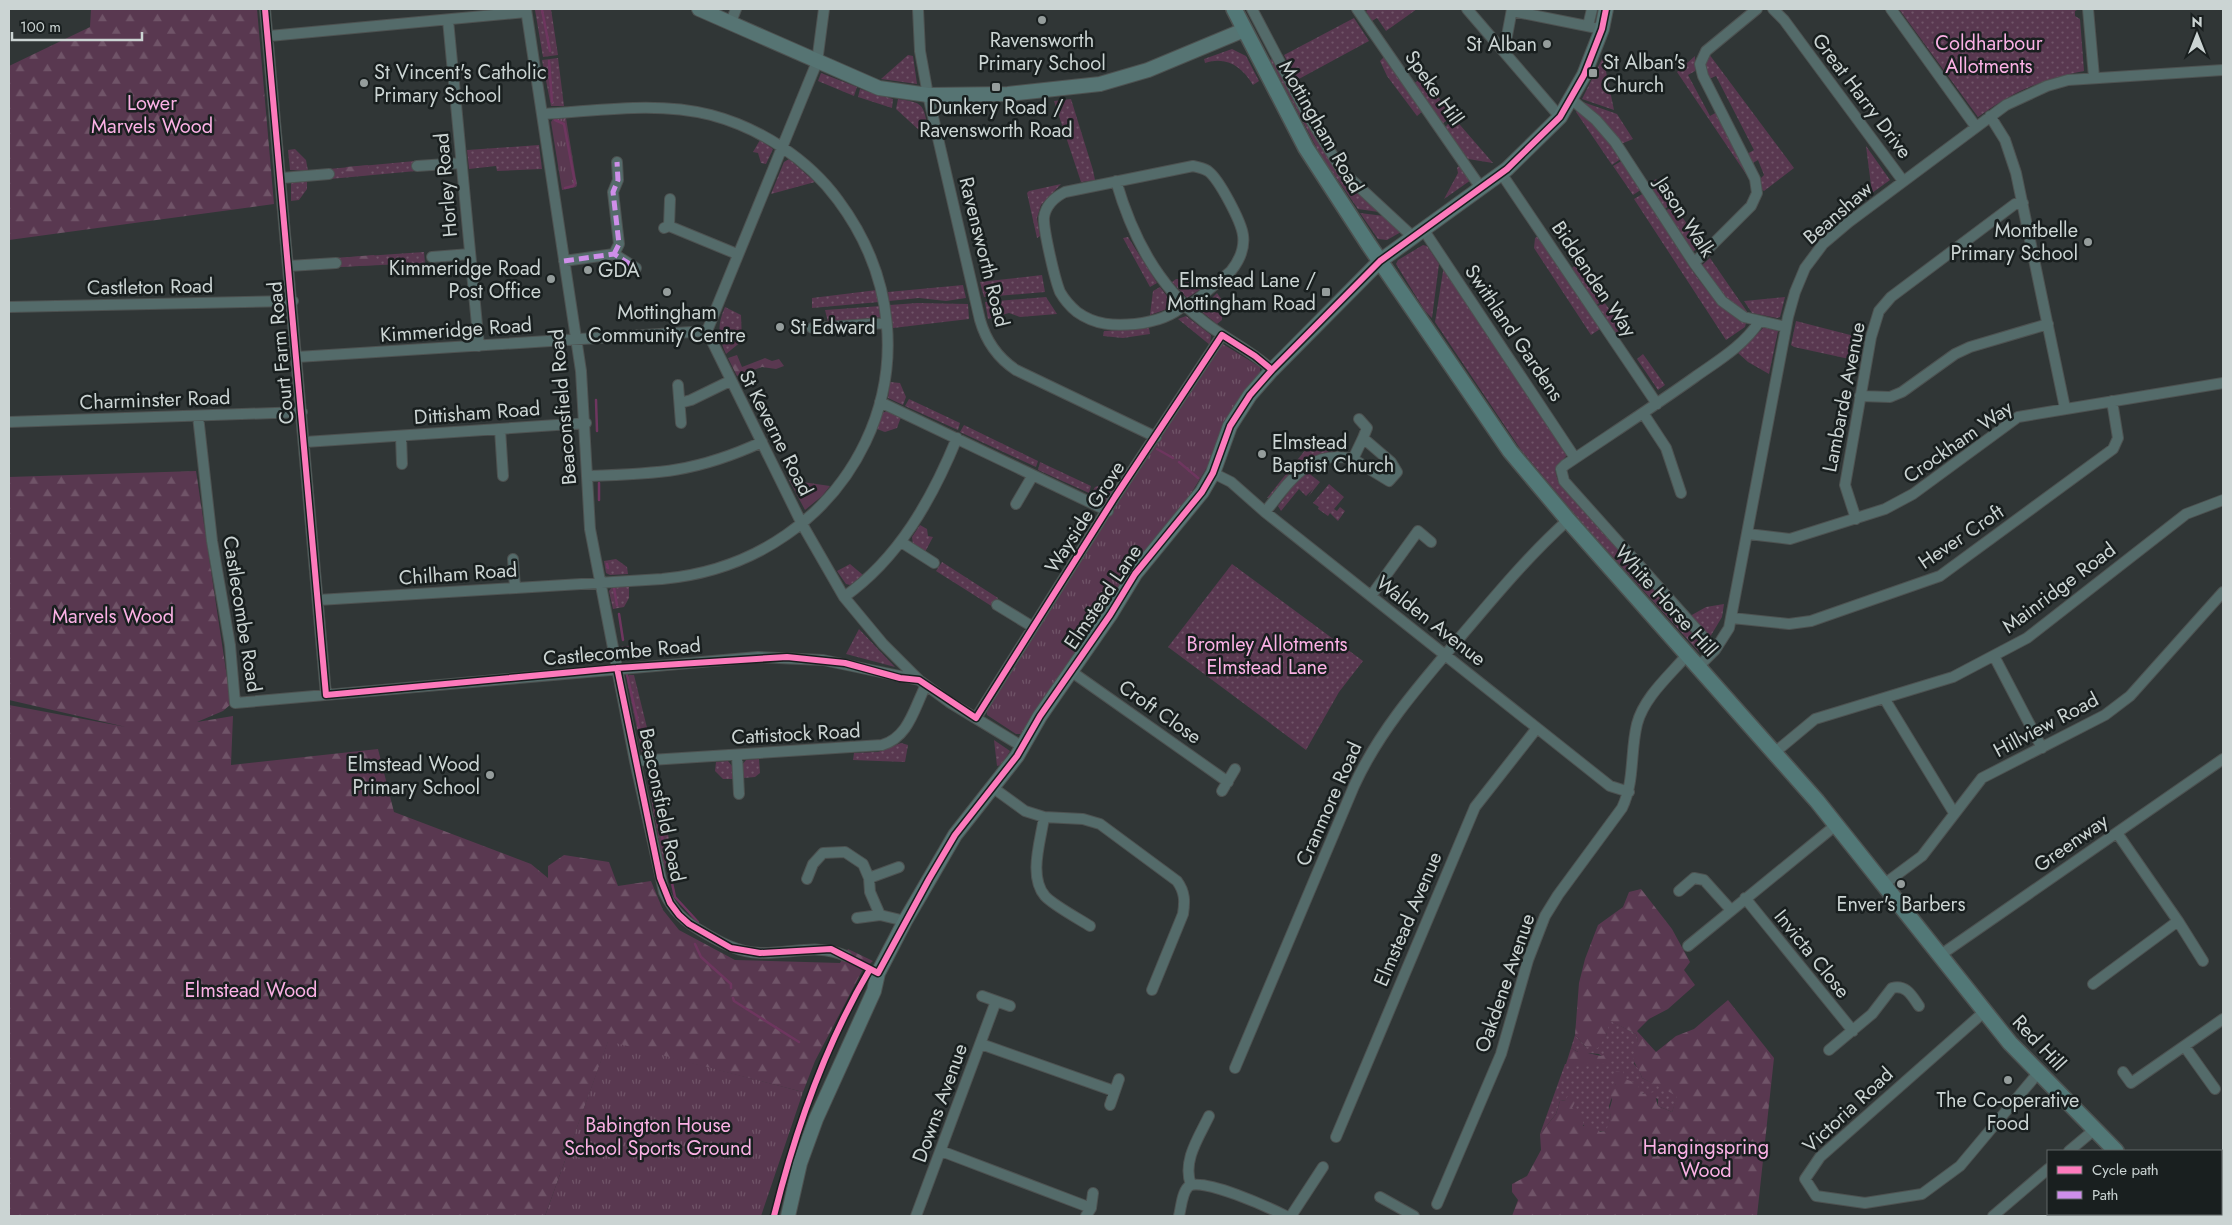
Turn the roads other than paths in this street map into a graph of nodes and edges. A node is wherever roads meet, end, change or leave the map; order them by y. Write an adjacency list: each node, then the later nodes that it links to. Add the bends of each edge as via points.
1 (266, 9): 22 (street, Court Farm Road)
2 (699, 9): 19 (street)
3 (736, 9): 19 (street)
4 (824, 9): 24 (street)
5 (918, 9): 27 (street, Ravensworth Road, via 920,50)
6 (1234, 9): 21 (main road, Mottingham Road)
7 (1252, 9): 45 (street, Mottingham Road, via 1306,112 1343,172)
8 (1357, 9): 42 (street, Speke Hill)
9 (1467, 9): 23 (street)
10 (1592, 9): 20 (street)
11 (1606, 9): 20 (street, Elmstead Lane)
12 (1757, 9): 53 (street, via 1706,51 1700,64 1755,179 1757,193 1751,206)
13 (1891, 9): 32 (street)
14 (2088, 9): 26 (street)
15 (526, 10): 18 (street); 29 (street, Beaconsfield Road)
16 (1512, 10): 20 (street); 23 (street)
17 (1776, 10): 41 (street, Great Harry Drive)
18 (448, 20): 22 (street); 35 (street, Horley Road)
19 (731, 22): 24 (street)
20 (1595, 28): 28 (street, Elmstead Lane, via 1584,75)
21 (1244, 30): 27 (street, via 1148,70 1100,84 1008,94); 51 (main road, Mottingham Road, via 1306,148)
22 (270, 36): 39 (street, Court Farm Road)
23 (1504, 52): 31 (street)
24 (818, 62): 27 (street, via 879,88); 33 (street)
25 (2223, 70): 26 (street, Beanshaw)
26 (2094, 77): 30 (street, Beanshaw, via 2047,86)
27 (928, 95): 88 (street, Ravensworth Road, via 980,320 989,343 1016,370)
28 (1571, 100): 31 (street, Elmstead Lane); 53 (street, Jason Walk, via 1596,120 1615,142)
29 (543, 114): 33 (street, Chilham Road, via 654,108 683,110 736,123); 50 (street, Beaconsfield Road)
30 (1990, 116): 32 (street, Beanshaw); 44 (street, via 2009,148)
31 (1560, 118): 38 (street, Elmstead Lane)
32 (1976, 127): 41 (street, Beanshaw)
33 (781, 147): 48 (street); 60 (street, Chilham Road, via 812,171 848,213 876,273)
34 (617, 162): 46 (street, via 618,180 613,192)
35 (462, 163): 36 (street); 47 (street, Horley Road)
36 (416, 166)
37 (328, 174): 39 (street)
38 (1501, 174): 42 (street, Elmstead Lane); 77 (street, Biddenden Way)
39 (282, 178): 54 (street, Court Farm Road)
40 (1116, 181): 58 (street, via 1141,248 1158,275); 58 (street, via 1198,167 1212,174 1240,224 1243,236 1240,256 1231,271); 58 (street, via 1065,192 1047,208 1044,223 1061,292 1077,312 1108,325 1157,319)
41 (1903, 181): 62 (street, Beanshaw, via 1849,222 1814,254 1795,292)
42 (1481, 188): 45 (street, Elmstead Lane)
43 (670, 199): 48 (street, via 666,227)
44 (2023, 202): 61 (street); 73 (street, Lambarde Avenue, via 2015,204 1884,304 1876,318)
45 (1417, 232): 51 (street, Elmstead Lane); 93 (street, Swithland Gardens)
46 (617, 249): 50 (street); 55 (street)
47 (470, 254): 49 (street); 67 (street, Horley Road)
48 (737, 254): 64 (street)
49 (432, 257)
50 (564, 261): 66 (street, Beaconsfield Road)
51 (1380, 261): 69 (street, Elmstead Lane); 106 (main road, White Horse Hill, via 1510,451)
52 (336, 262): 54 (street)
53 (1694, 263): 59 (street, Jason Walk, via 1728,307)
54 (289, 266): 56 (street, Court Farm Road)
55 (636, 268)
56 (293, 301): 57 (street, Castleton Road); 68 (street, Court Farm Road)
57 (9, 307)
58 (1186, 307): 65 (street)
59 (1759, 322): 62 (street, Jason Walk); 77 (street, via 1745,340)
60 (886, 323): 63 (street); 75 (street, Chilham Road, via 886,368)
61 (2048, 324): 73 (street, via 1970,347 1890,397); 78 (street)
62 (1786, 327): 108 (street, Beanshaw)
63 (812, 328)
64 (707, 332): 66 (street, Kimmeridge Road); 70 (street, St Keverne Road)
65 (1222, 335): 69 (street); 88 (street, Wayside Grove)
66 (576, 340): 67 (street, Kimmeridge Road); 84 (street, Beaconsfield Road)
67 (478, 346): 68 (street, Kimmeridge Road)
68 (297, 357): 79 (street, Court Farm Road)
69 (1272, 370): 96 (street, Elmstead Lane, via 1233,421)
70 (730, 381): 76 (street); 92 (street, St Keverne Road)
71 (2223, 383): 74 (street, Crockham Way)
72 (678, 386): 76 (street)
73 (1860, 396): 105 (street, Lambarde Avenue, via 1845,485)
74 (2112, 401): 78 (street, Crockham Way); 120 (street, Hever Croft, via 2118,438 2113,449 1940,576 1811,621 1788,624)
75 (880, 402): 89 (street); 107 (street, Chilham Road, via 859,456 842,484 826,504)
76 (680, 403): 85 (street)
77 (1657, 404): 80 (street)
78 (2065, 408): 105 (street, Crockham Way, via 2018,417 1913,494)
79 (302, 412): 81 (street, Charminster Road); 91 (street, Court Farm Road)
80 (1643, 413): 93 (street); 100 (street, via 1666,448)
81 (198, 416): 83 (street, Charminster Road); 130 (street, Castlecombe Road, via 235,703)
82 (1359, 419): 90 (street, via 1367,428)
83 (9, 422)
84 (586, 423): 86 (street, Dittisham Road); 99 (street, Beaconsfield Road)
85 (681, 423)
86 (500, 429): 87 (street, Dittisham Road); 98 (street)
87 (401, 436): 91 (street, Dittisham Road); 95 (street, Dittisham Road)
88 (1156, 437): 103 (street, Wayside Grove)
89 (957, 438): 97 (street); 109 (street, via 932,496)
90 (1363, 438): 94 (street); 94 (street, via 1391,462 1397,472 1391,484)
91 (305, 442): 118 (street, Court Farm Road)
92 (762, 442): 99 (street, via 708,464 679,471); 107 (street, St Keverne Road)
93 (1575, 458): 122 (street, via 1561,469 1564,482)
94 (1353, 459): 104 (street, via 1325,458 1304,467)
95 (402, 464)
96 (1213, 473): 104 (street, Walden Avenue, via 1231,482); 128 (street, Elmstead Lane, via 1192,506 1135,574)
97 (1032, 474): 102 (street); 103 (street)
98 (503, 476)
99 (588, 476): 113 (street, Beaconsfield Road, via 590,529)
100 (1681, 493)
101 (2223, 500): 125 (street, Mainridge Road, via 2186,514 2028,638)
102 (1016, 504)
103 (1108, 511): 121 (street, Wayside Grove)
104 (1265, 512): 116 (street, Walden Avenue)
105 (1856, 519): 108 (street, Crockham Way, via 1790,538)
106 (1568, 520): 123 (street, Cranmore Road, via 1507,581); 124 (main road, White Horse Hill)
107 (802, 524): 113 (street, Chilham Road, via 759,553 708,572 678,578); 117 (street, St Keverne Road)
108 (1748, 534): 120 (street, Beanshaw)
109 (901, 542): 112 (street); 117 (street)
110 (1431, 542): 116 (street, via 1418,531)
111 (513, 559): 114 (street)
112 (934, 563)
113 (599, 583): 114 (street, Chilham Road); 127 (street, Beaconsfield Road)
114 (515, 588): 118 (street, Chilham Road)
115 (2223, 592): 135 (street, Hillview Road, via 2117,707)
116 (1371, 596): 123 (street, Walden Avenue)
117 (844, 597): 129 (street, St Keverne Road, via 878,638)
118 (318, 600): 130 (street, Court Farm Road)
119 (997, 605): 121 (street)
120 (1732, 618): 122 (street, Beanshaw, via 1724,639)
121 (1033, 627): 132 (street, Wayside Grove)
122 (1715, 650): 126 (street, Beanshaw)
123 (1445, 654): 133 (street, Walden Avenue); 178 (street, Cranmore Road, via 1392,721 1363,765)
124 (1687, 655): 126 (main road, White Horse Hill); 144 (street, Oakdene Avenue, via 1642,711 1635,736)
125 (1994, 656): 131 (street, Mainridge Road, via 1953,677); 135 (street)
126 (1698, 667): 136 (main road, White Horse Hill)
127 (617, 668): 129 (street, Castlecombe Road, via 787,657 845,663); 130 (street, Castlecombe Road); 139 (street, Beaconsfield Road)
128 (1072, 672): 134 (street, Elmstead Lane, via 1036,722); 141 (street, Croft Close)
129 (923, 683): 132 (street, St Keverne Road); 137 (street, Cattistock Road, via 905,730 886,744)
130 (326, 695)
131 (1884, 698): 136 (street, Mainridge Road, via 1815,719); 146 (street)
132 (976, 718): 134 (street, St Keverne Road)
133 (1537, 728): 144 (street, Walden Avenue, via 1610,786); 187 (street, Elmstead Avenue, via 1475,807)
134 (1023, 747): 142 (street, Elmstead Lane)
135 (2042, 748): 146 (street, Hillview Road, via 1982,778)
136 (1774, 754): 148 (main road, White Horse Hill)
137 (737, 755): 139 (street, Cattistock Road); 145 (street)
138 (2223, 759): 149 (street, Greenway)
139 (635, 761): 163 (street, Beaconsfield Road, via 660,878 670,904 679,915 731,948 760,953 831,950)
140 (1235, 769): 141 (street)
141 (1228, 782): 143 (street)
142 (992, 787): 147 (street, via 1025,811); 159 (street, Elmstead Lane, via 955,835)
143 (1222, 791)
144 (1628, 792): 196 (street, Oakdene Avenue, via 1622,808 1563,887 1546,916 1528,960 1500,1054)
145 (739, 794)
146 (1954, 812): 153 (street, Hillview Road, via 1922,856)
147 (1044, 817): 161 (street, via 1038,880 1045,896); 167 (street, via 1083,819 1100,824 1177,881 1183,889 1183,914)
148 (1836, 825): 153 (main road, White Horse Hill); 155 (street)
149 (2117, 833): 160 (street); 164 (street, Greenway)
150 (899, 867): 151 (street)
151 (869, 878): 152 (street, via 863,864 845,852 823,853 813,864); 157 (street, via 870,892)
152 (807, 879)
153 (1883, 885): 164 (main road, White Horse Hill)
154 (1679, 891): 156 (street, via 1694,878 1704,880)
155 (1745, 898): 156 (street); 174 (street, Invicta Close)
156 (1731, 910): 162 (street)
157 (880, 915): 158 (street); 159 (street)
158 (857, 918)
159 (906, 921): 198 (street, Elmstead Lane, via 878,973 874,991 816,1119 800,1163)
160 (2178, 922): 165 (street); 166 (street)
161 (1090, 926)
162 (1688, 946)
163 (846, 956)
164 (1939, 956): 172 (main road, Red Hill)
165 (2203, 961)
166 (2093, 984)
167 (1152, 990)
168 (982, 996): 169 (street)
169 (996, 1001): 170 (street); 175 (street, Downs Avenue)
170 (1010, 1006)
171 (1919, 1006): 174 (street, via 1907,990 1892,988 1879,1007)
172 (1984, 1012): 180 (main road, Red Hill); 180 (street, Victoria Road, via 1820,1157 1805,1179 1816,1196 1865,1203 1922,1194 1960,1166)
173 (2223, 1019): 176 (street)
174 (1852, 1031): 177 (street)
175 (981, 1044): 183 (street); 190 (street, Downs Avenue)
176 (2185, 1047): 179 (street, via 2131,1083); 182 (street)
177 (1829, 1050)
178 (1235, 1068)
179 (2123, 1072)
180 (2038, 1073): 186 (main road, Red Hill)
181 (1119, 1079): 183 (street)
182 (2215, 1089)
183 (1114, 1091): 184 (street)
184 (1110, 1105)
185 (1209, 1116): 193 (street, via 1188,1162 1187,1176)
186 (2094, 1130): 188 (street); 189 (main road, Red Hill)
187 (1336, 1137)
188 (2070, 1150)
189 (2115, 1150)
190 (941, 1151): 197 (street); 199 (street, Downs Avenue)
191 (1323, 1167): 202 (street)
192 (2047, 1170): 204 (street)
193 (1191, 1184): 200 (street, via 1186,1188); 201 (street, via 1227,1192)
194 (1093, 1193): 197 (street)
195 (1380, 1197): 203 (street)
196 (1437, 1204)
197 (1089, 1212)
198 (788, 1216)
199 (916, 1216)
200 (1179, 1216)
201 (1286, 1216)
202 (1291, 1216)
203 (1414, 1216)
204 (1993, 1216)

